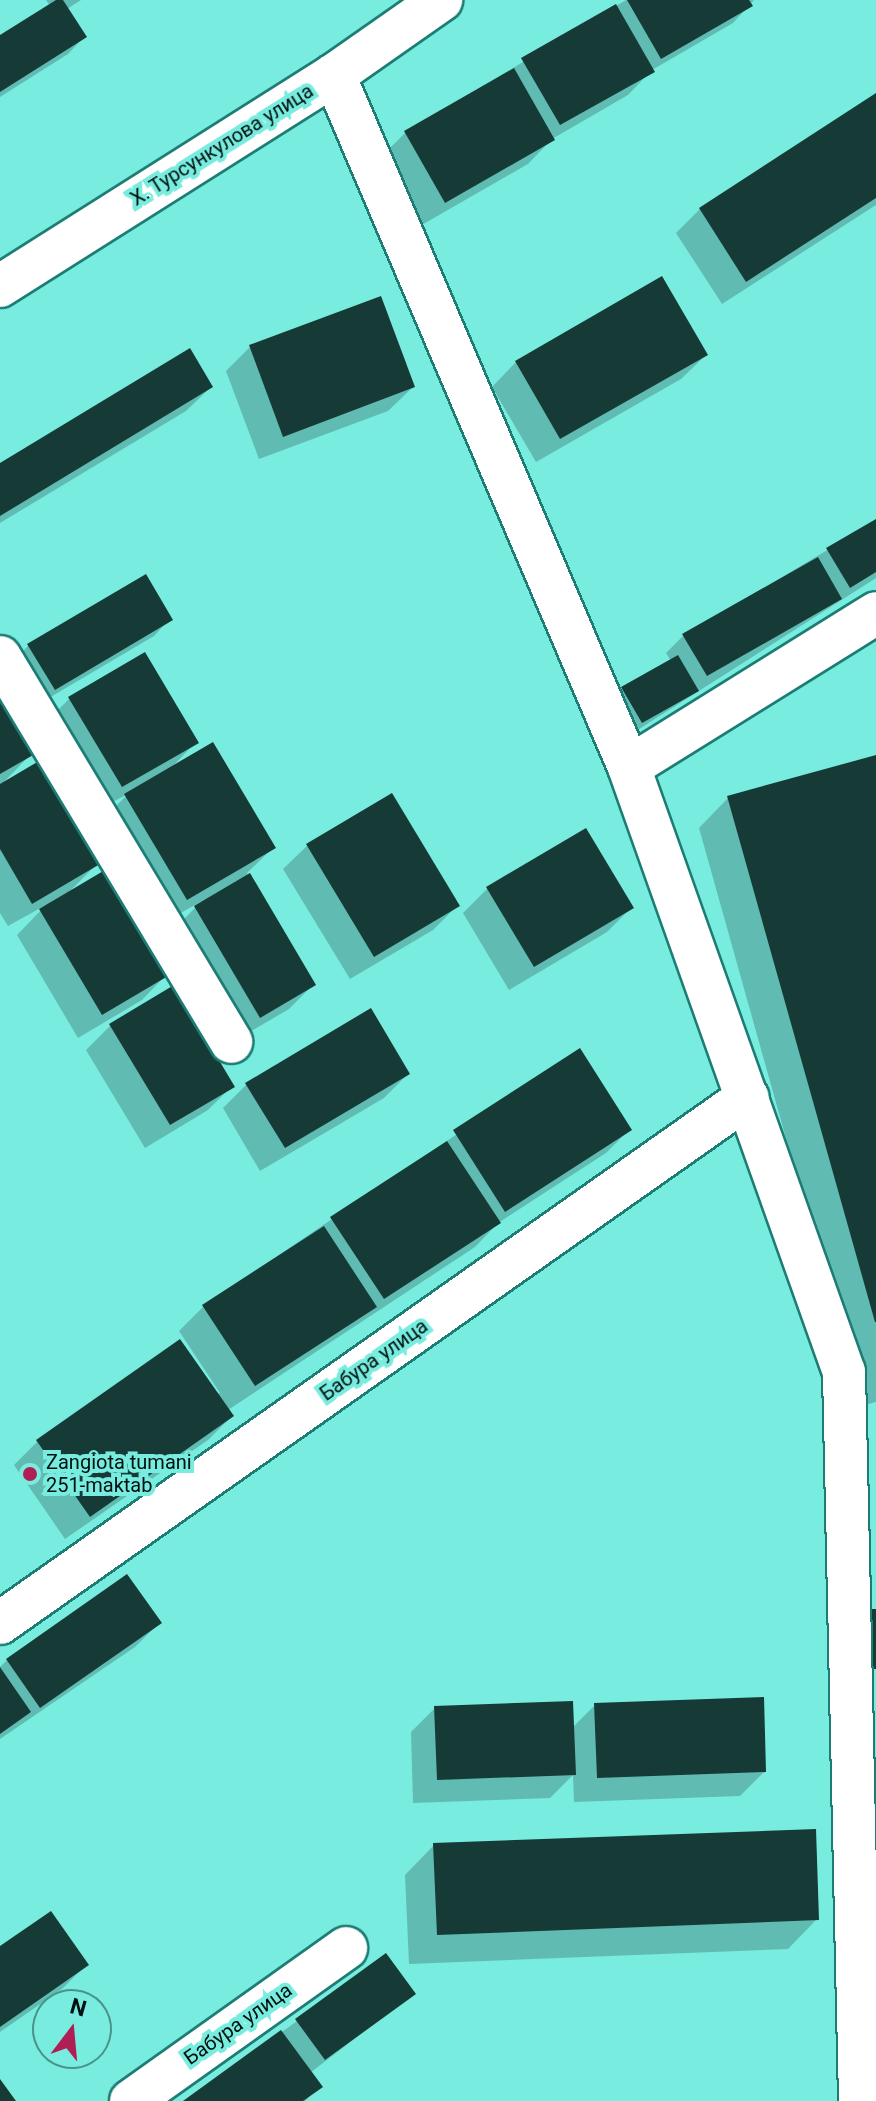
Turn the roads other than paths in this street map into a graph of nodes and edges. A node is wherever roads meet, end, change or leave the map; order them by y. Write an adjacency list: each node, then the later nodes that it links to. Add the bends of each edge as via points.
1 (441, 0): 2 (street, Х. Турсункулова улица)
2 (334, 75): 3 (street, Х. Турсункулова улица); 6 (street)
3 (0, 286)
4 (876, 613): 6 (street)
5 (0, 657): 7 (street)
6 (629, 767): 8 (street)
7 (231, 1042)
8 (748, 1097): 9 (street); 10 (street, Бабура улица)
9 (860, 1412): 13 (street)
10 (0, 1623)
11 (346, 1948): 12 (street, Бабура улица)
12 (131, 2101)
13 (860, 2101)

